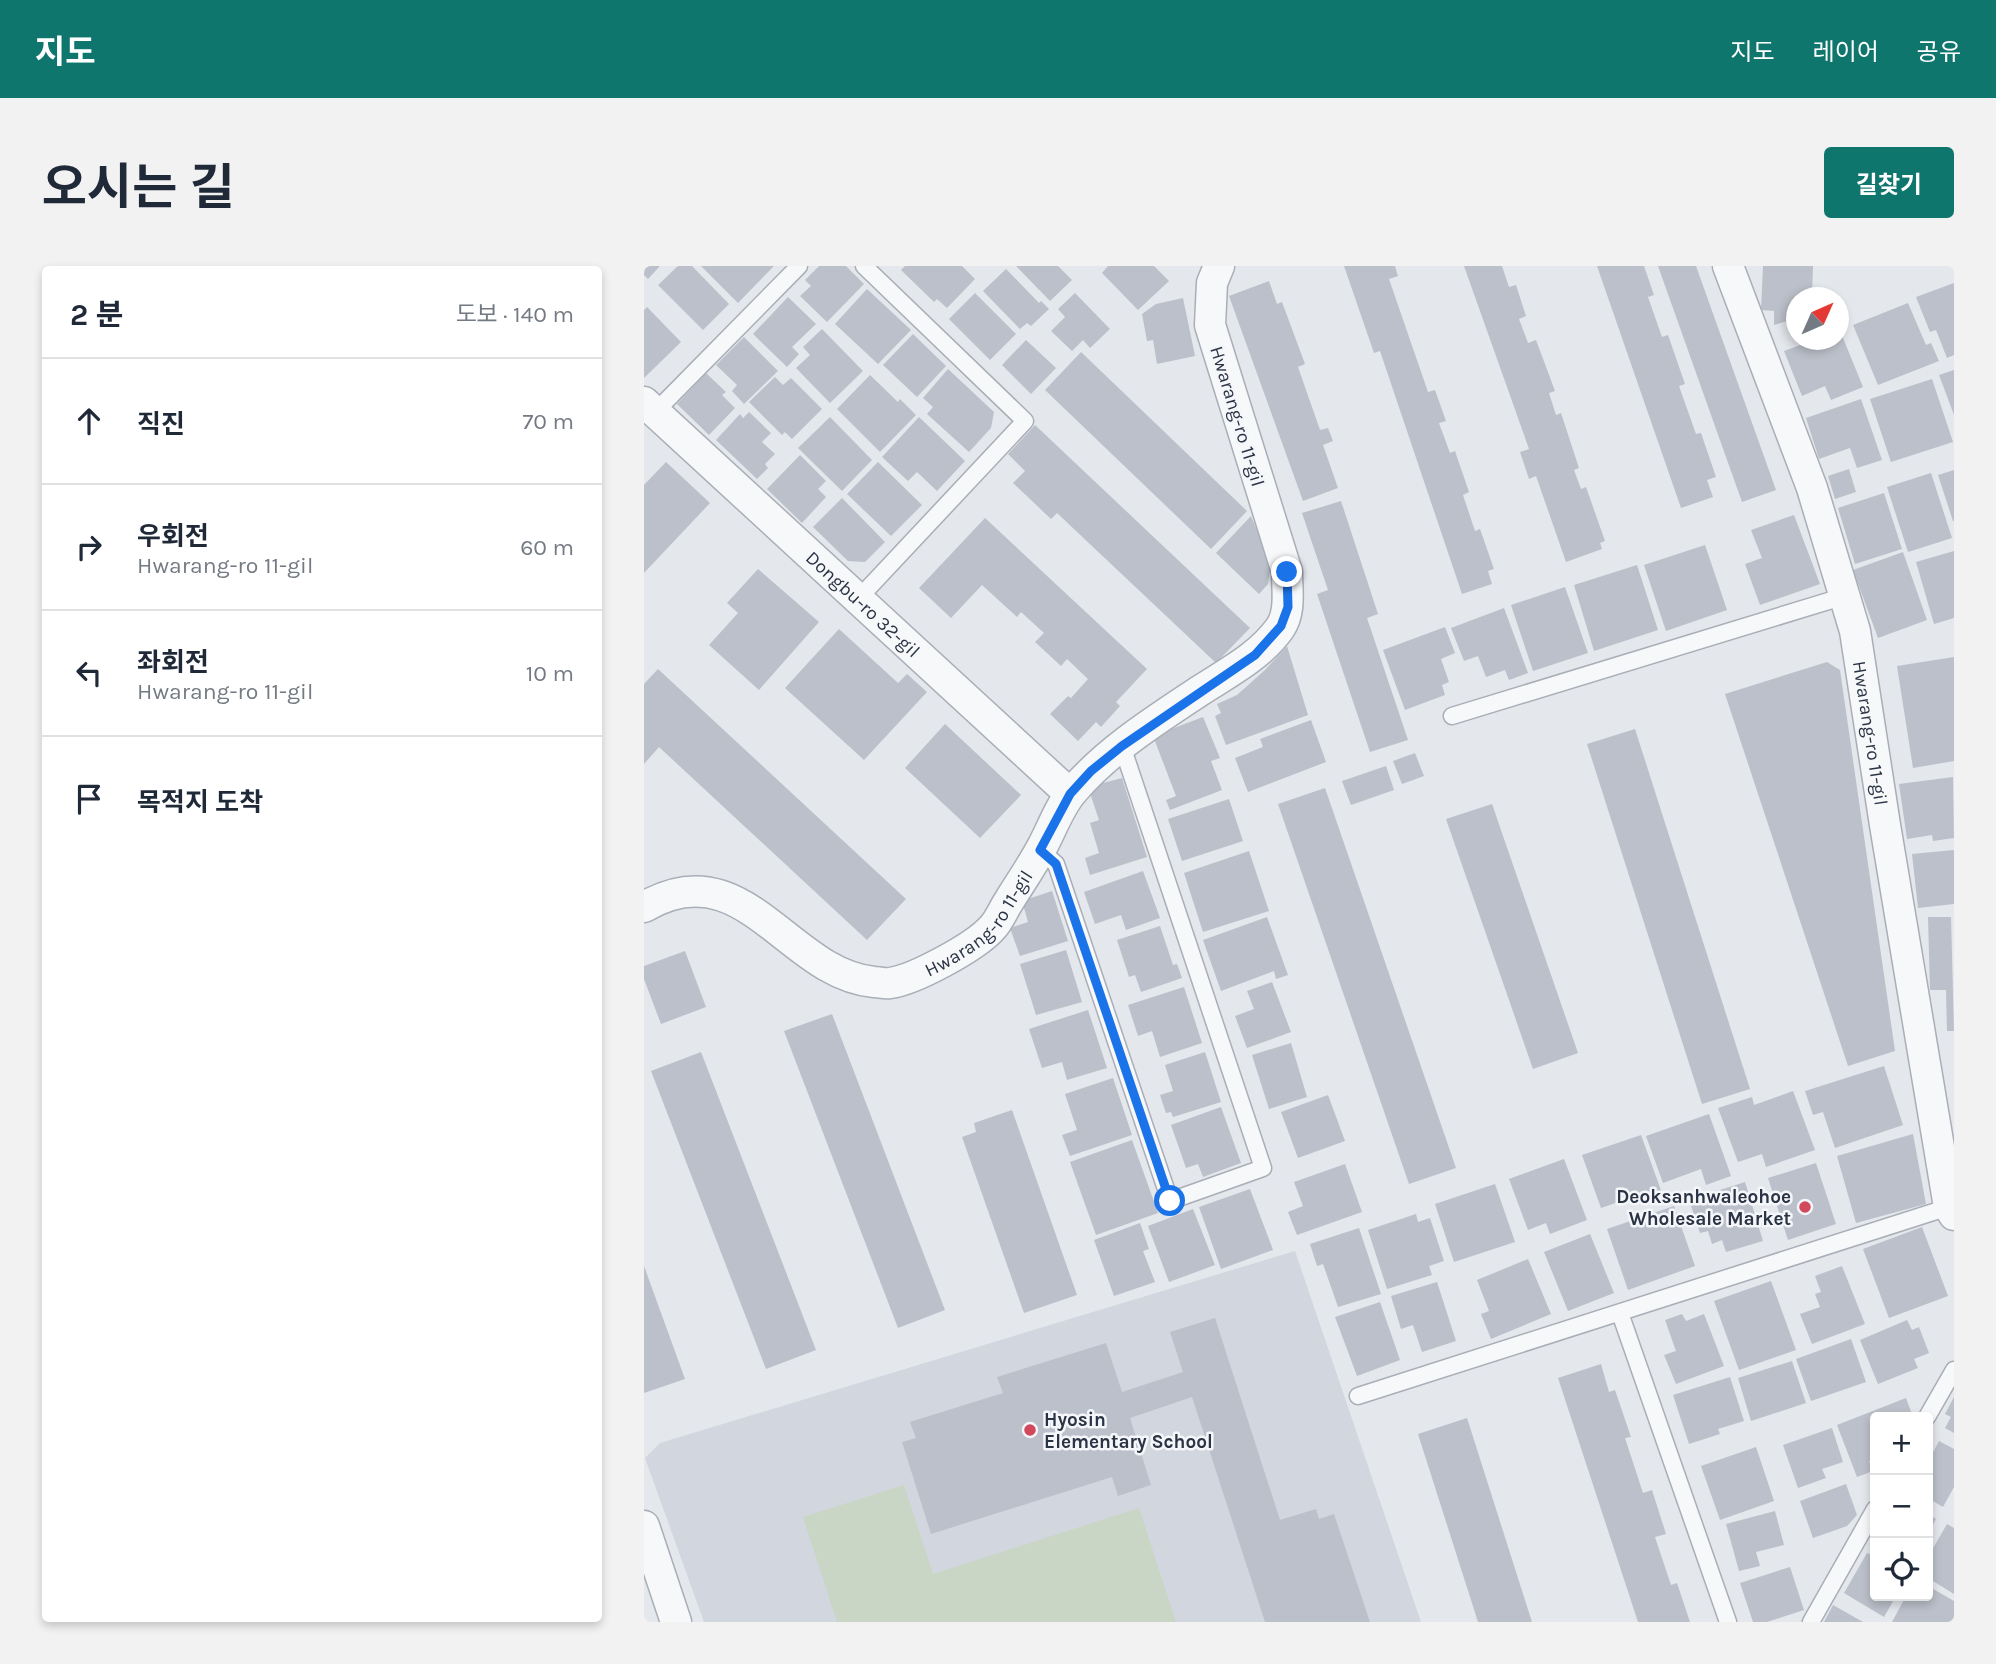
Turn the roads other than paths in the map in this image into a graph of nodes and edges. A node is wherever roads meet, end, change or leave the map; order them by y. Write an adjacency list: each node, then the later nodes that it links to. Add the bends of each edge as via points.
1 (799, 266): 5 (lane, Dongbu-ro 32-gil)
2 (864, 266): 7 (lane, via 1026,421)
3 (1219, 266): 9 (street, Hwarang-ro 11-gil, via 1212,283 1210,325 1287,572 1288,607 1281,626 1255,655)
4 (1728, 266): 6 (street, Hwarang-ro 11-gil, via 1812,488)
5 (648, 412): 7 (street, Dongbu-ro 32-gil)
6 (1845, 596): 8 (lane); 13 (street, Hwarang-ro 11-gil, via 1855,631)
7 (859, 598): 10 (street, Dongbu-ro 32-gil)
8 (1452, 716)
9 (1122, 746): 10 (street, Hwarang-ro 11-gil); 11 (lane, via 1263,1168 1170,1201 1056,864)
10 (1070, 794): 11 (street, Hwarang-ro 11-gil)
11 (1040, 850): 12 (street, Hwarang-ro 11-gil, via 992,928 936,966 890,983 856,980 828,967 730,899 698,890 679,891)
12 (644, 907)
13 (1952, 1211): 14 (lane)
14 (1620, 1313): 16 (lane); 21 (lane)
15 (1954, 1370): 17 (lane)
16 (1358, 1396)
17 (1930, 1412)
18 (1870, 1518): 22 (lane)
19 (644, 1526): 20 (street)
20 (676, 1622)
21 (1728, 1622)
22 (1811, 1622)

